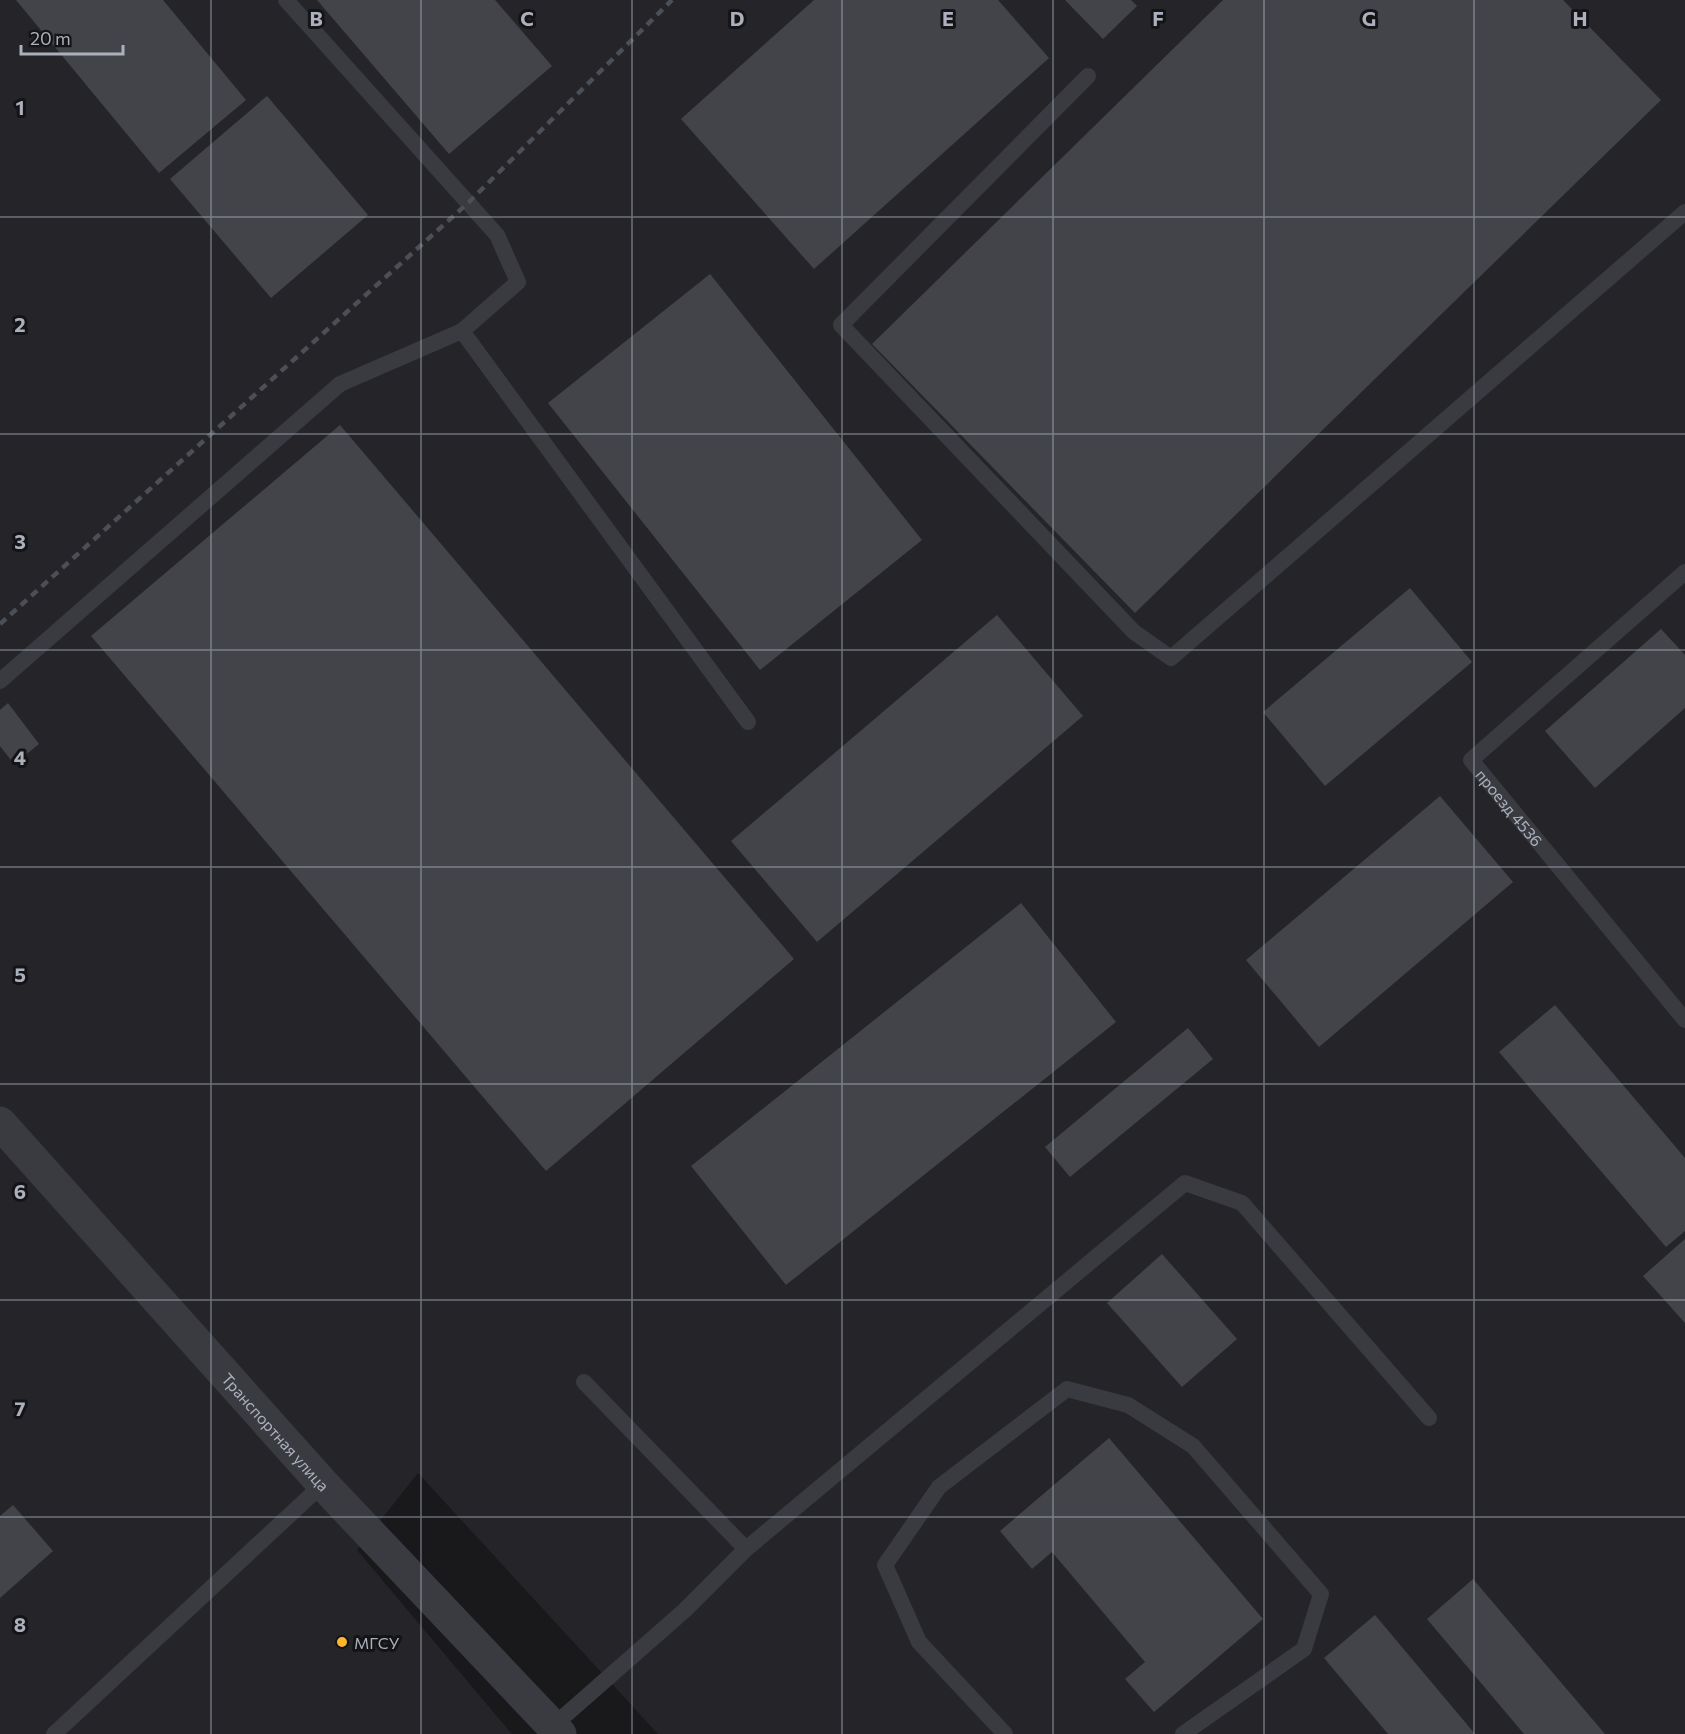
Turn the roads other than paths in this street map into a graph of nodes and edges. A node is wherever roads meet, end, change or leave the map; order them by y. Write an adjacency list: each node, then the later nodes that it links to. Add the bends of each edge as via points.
1 (286, 0): 4 (lane, via 497,235 519,282)
2 (1088, 76): 3 (lane, via 841,325 1134,632 1171,658)
3 (1685, 212)
4 (462, 331): 6 (lane, via 340,384); 7 (lane)
5 (1685, 572): 8 (lane, проезд 4536, via 1471,760)
6 (0, 681)
7 (748, 722)
8 (1685, 1020)
9 (0, 1123): 12 (street, Транспортная улица)
10 (584, 1382): 13 (lane)
11 (1430, 1419): 13 (lane, via 1242,1203 1185,1183)
12 (323, 1484): 14 (street, Транспортная улица); 15 (lane)
13 (746, 1549): 14 (lane)
14 (557, 1730)
15 (54, 1734)
16 (1005, 1734): 17 (lane, via 919,1642 885,1565 939,1487 1067,1389 1128,1405 1193,1446 1321,1594 1304,1649)
17 (1183, 1734)

